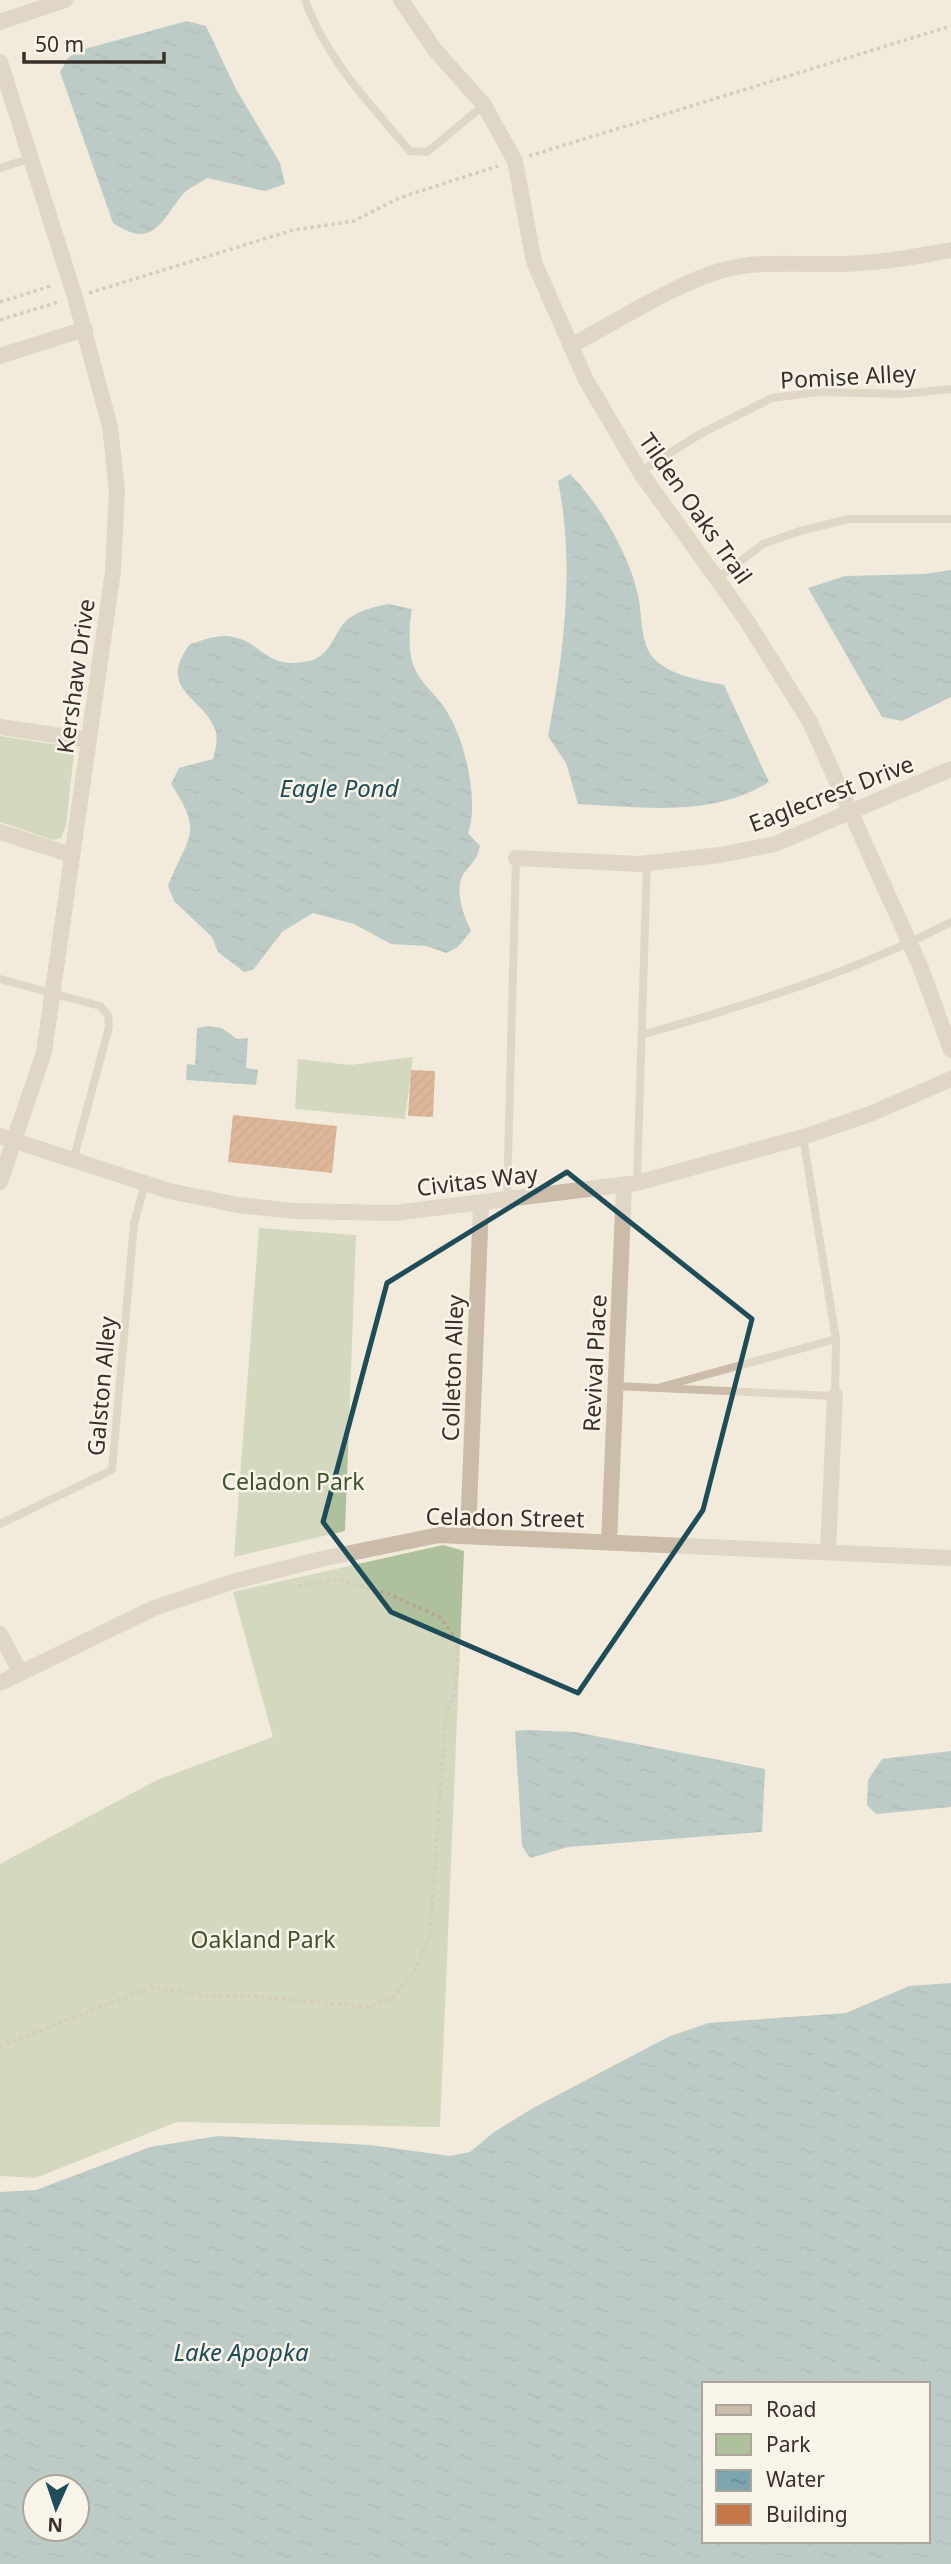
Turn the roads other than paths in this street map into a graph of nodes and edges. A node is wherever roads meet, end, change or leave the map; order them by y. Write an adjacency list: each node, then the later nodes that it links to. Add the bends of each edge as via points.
1 (65, 0): 4 (street)
2 (305, 0): 6 (lane, via 359,93 410,151 427,152)
3 (401, 0): 6 (street, Tilden Oaks Trail, via 435,50)
4 (0, 22)
5 (0, 62): 7 (street, Kershaw Drive)
6 (484, 105): 11 (street, Tilden Oaks Trail, via 515,161 534,262)
7 (32, 158): 8 (lane); 10 (street, Kershaw Drive)
8 (0, 168)
9 (951, 250): 11 (street, via 887,261 767,262 724,270)
10 (85, 329): 12 (street); 18 (street, Kershaw Drive, via 110,427 117,491 113,571)
11 (570, 346): 14 (street, Tilden Oaks Trail)
12 (0, 356)
13 (951, 389): 14 (lane, Pomise Alley, via 902,394 819,392 772,398 699,434)
14 (640, 472): 16 (street, Tilden Oaks Trail)
15 (951, 519): 16 (lane, via 849,519 800,531 763,544)
16 (717, 579): 20 (street, Tilden Oaks Trail, via 810,722)
17 (0, 727): 18 (street)
18 (89, 740): 22 (street, Kershaw Drive)
19 (951, 769): 20 (street, Eaglecrest Drive)
20 (852, 811): 24 (street, Eaglecrest Drive, via 775,844); 26 (street, Tilden Oaks Trail)
21 (0, 832): 22 (street)
22 (72, 855): 28 (street, Kershaw Drive)
23 (516, 858): 24 (street, Eaglecrest Drive); 38 (lane)
24 (647, 863): 29 (lane)
25 (951, 922): 26 (lane)
26 (910, 943): 29 (lane, via 777,995); 30 (street, Tilden Oaks Trail)
27 (0, 979): 28 (lane)
28 (52, 995): 33 (street, Kershaw Drive, via 44,1052); 34 (lane, via 100,1006 108,1015 109,1027)
29 (641, 1035): 37 (lane)
30 (951, 1050)
31 (951, 1079): 32 (street, Civitas Way)
32 (803, 1137): 37 (street, Civitas Way); 40 (lane)
33 (7, 1138): 34 (street, Civitas Way); 35 (street, Kershaw Drive)
34 (73, 1161): 36 (street, Civitas Way)
35 (0, 1182)
36 (145, 1183): 39 (street, Civitas Way, via 238,1205 295,1212 394,1213); 44 (lane, Galston Alley, via 134,1224 112,1470)
37 (630, 1185): 38 (street, Civitas Way); 41 (street, Revival Place)
38 (507, 1200): 39 (street, Civitas Way)
39 (481, 1204): 45 (street, Colleton Alley)
40 (836, 1339): 42 (lane); 43 (lane)
41 (615, 1386): 42 (lane); 46 (street, Revival Place)
42 (659, 1388): 43 (lane)
43 (835, 1396): 47 (street)
44 (0, 1524)
45 (468, 1535): 46 (street, Celadon Street); 50 (street, Celadon Street, via 390,1544 232,1582 153,1608)
46 (609, 1542): 47 (street, Celadon Street)
47 (828, 1551): 48 (street, Celadon Street)
48 (951, 1558)
49 (0, 1634): 50 (street)
50 (20, 1672): 51 (street, Celadon Street)
51 (0, 1683)

